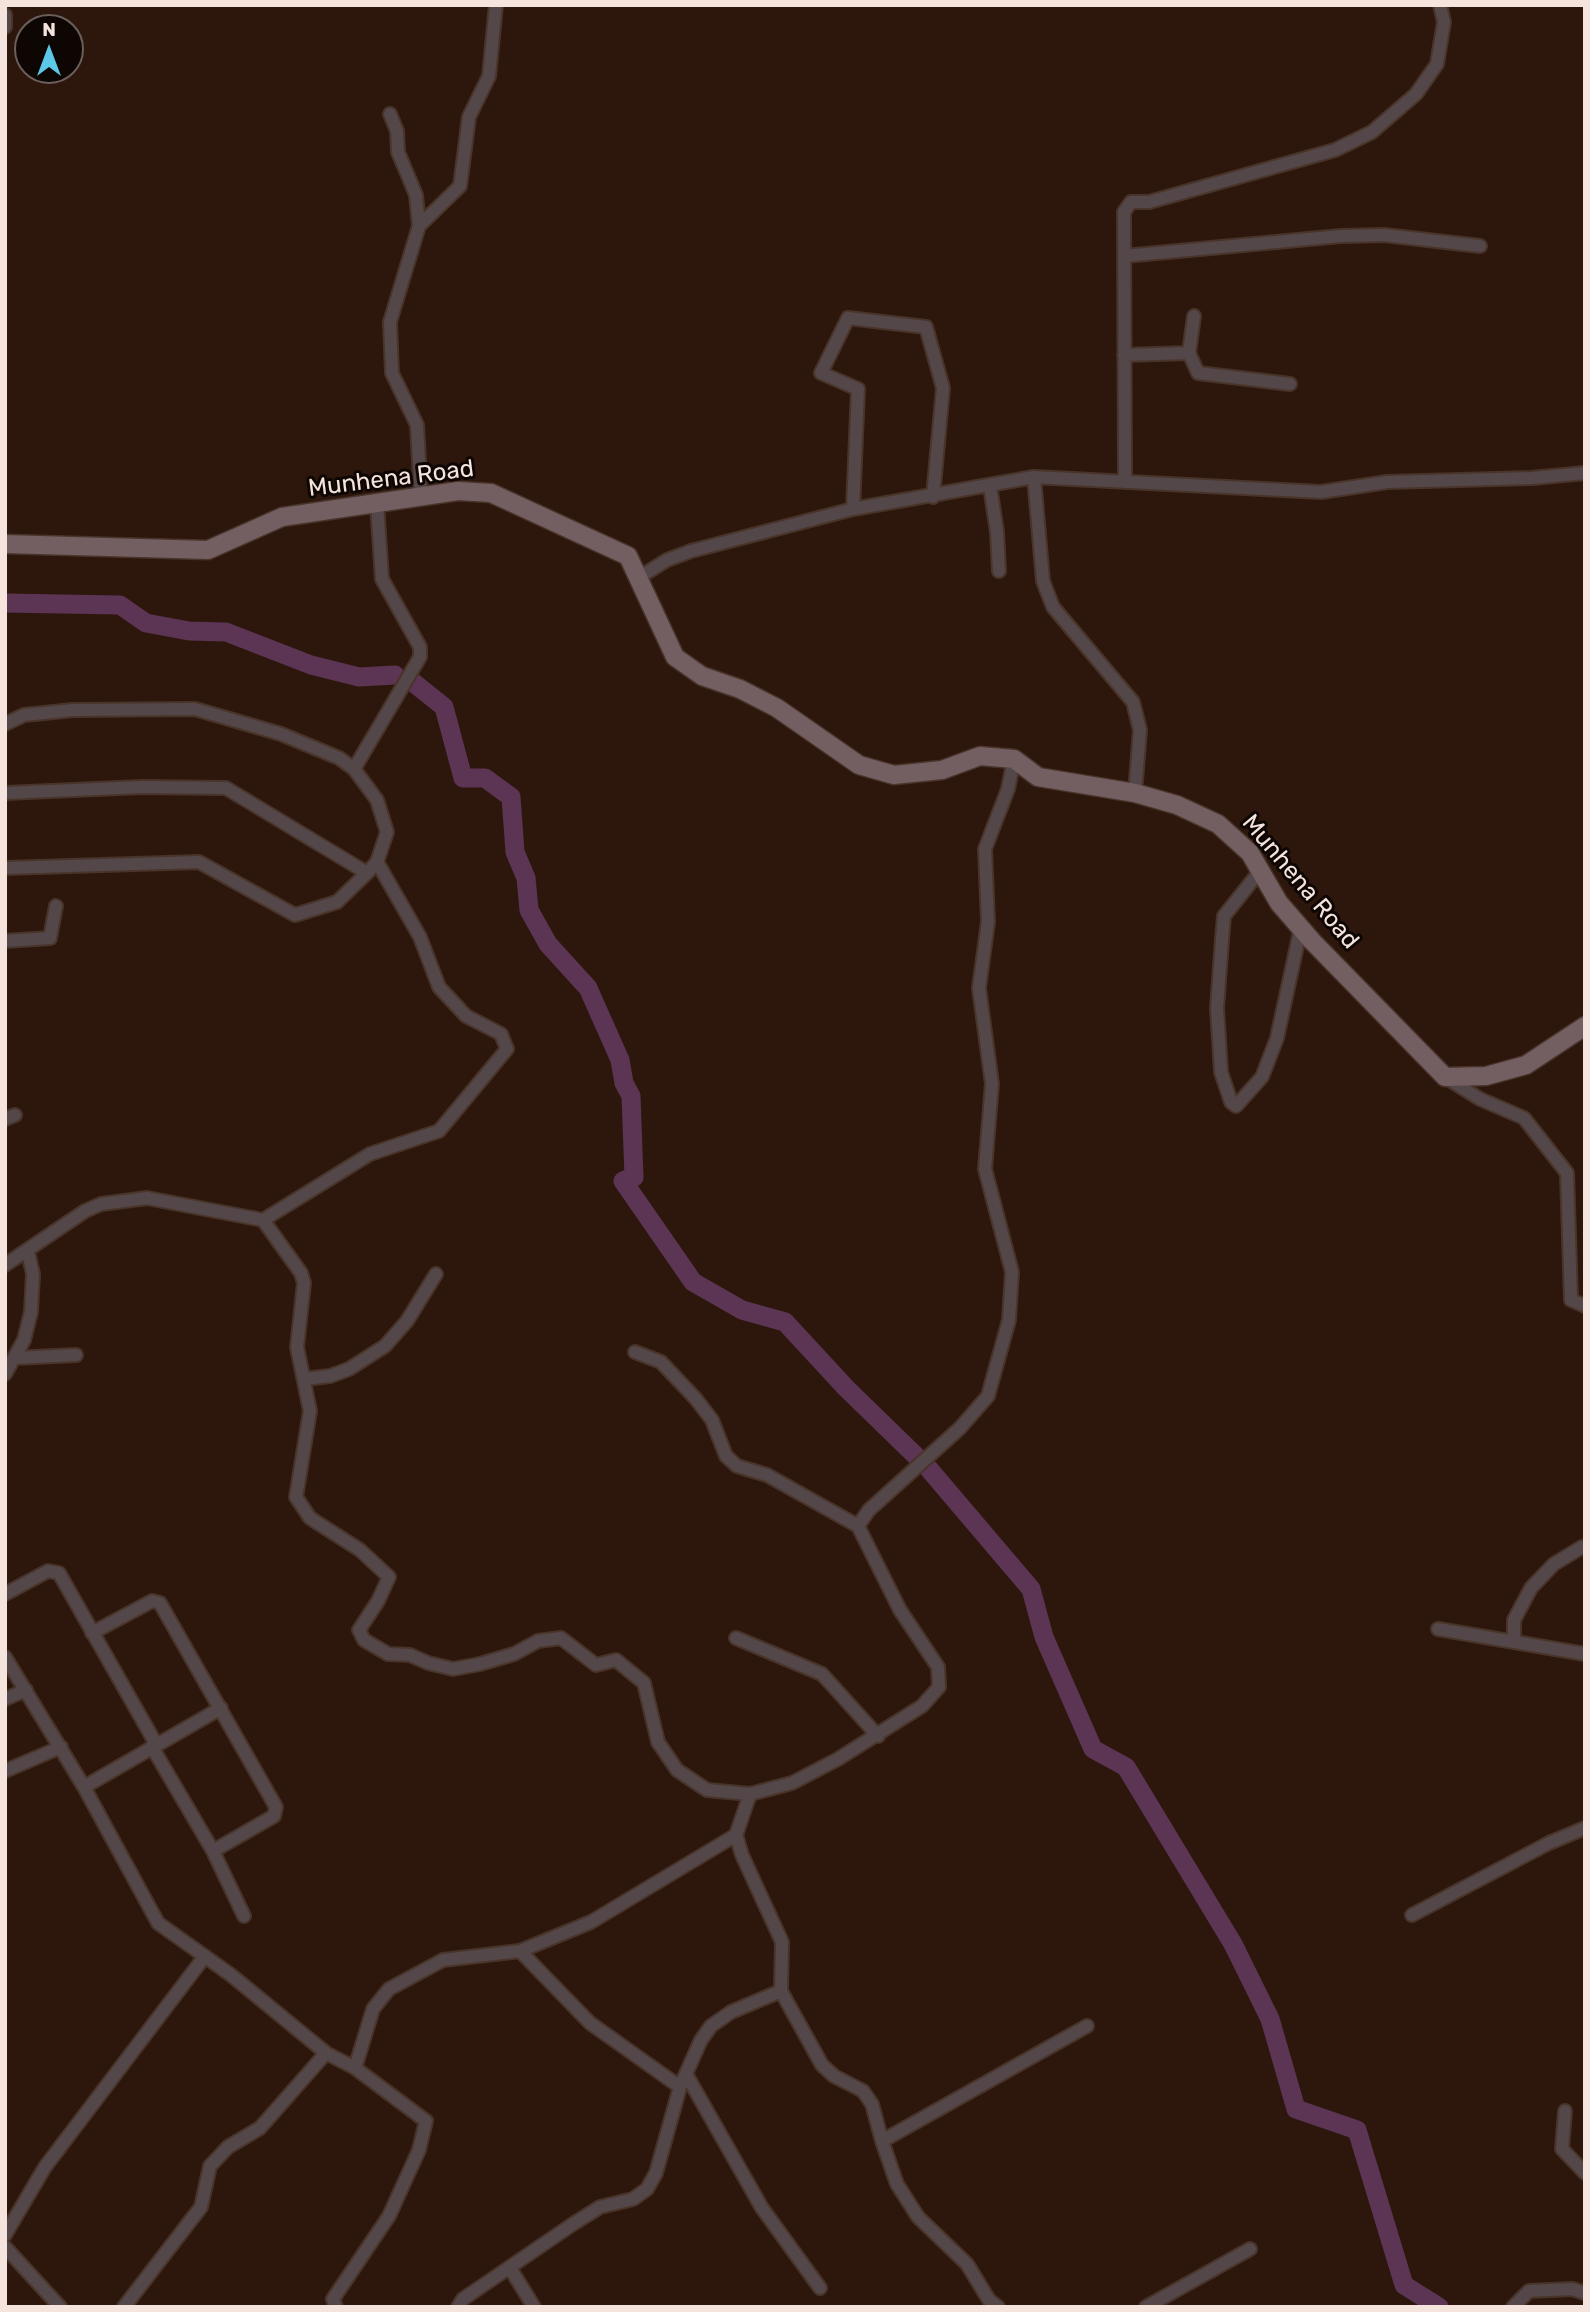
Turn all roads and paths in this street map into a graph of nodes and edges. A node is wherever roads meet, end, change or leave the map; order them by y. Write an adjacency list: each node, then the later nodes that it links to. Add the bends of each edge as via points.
1 (496, 5): 6 (street, via 489,76 469,117 460,186)
2 (1440, 5): 8 (street, via 1444,22 1437,64 1416,94 1372,132 1335,150 1149,202 1131,202 1124,212)
3 (5, 15): 4 (street)
4 (5, 27)
5 (390, 114): 6 (street, via 398,152 416,195)
6 (419, 226): 17 (street, via 390,322 392,373 417,425)
7 (1480, 246): 8 (street, via 1384,235 1340,236)
8 (1124, 256): 11 (street)
9 (1194, 316): 10 (street)
10 (1189, 353): 11 (street); 12 (street, via 1198,373)
11 (1124, 355): 15 (street)
12 (1290, 384)
13 (1585, 473): 15 (street, via 1387,482 1321,492)
14 (1034, 477): 15 (street); 16 (street); 28 (street, via 1043,582 1053,607 1133,702 1140,730)
15 (1125, 482)
16 (990, 486): 18 (street); 22 (street)
17 (421, 497): 19 (street, Munhena Road); 23 (street, Munhena Road, via 458,491 491,493 628,556)
18 (933, 497): 20 (street); 20 (street, via 943,388 926,327 848,318 821,373 858,389)
19 (377, 504): 21 (street, Munhena Road, via 282,517 208,550); 26 (street, via 382,579 420,647 421,657)
20 (853, 509): 23 (street, via 691,551)
21 (5, 544)
22 (999, 571)
23 (638, 578): 25 (street, Munhena Road, via 675,657 702,676 777,708 859,765 894,775 942,770 980,756)
24 (5, 724): 26 (street, via 24,715 73,710 195,709 281,734)
25 (1014, 759): 28 (street, Munhena Road, via 1038,777); 48 (street, via 985,849 988,922 979,988 992,1084 985,1169 1012,1272 1009,1320 988,1396 952,1436 869,1510)
26 (354, 769): 29 (street, via 377,800 387,832)
27 (5, 793): 32 (street, via 226,788)
28 (1135, 793): 31 (street, Munhena Road, via 1218,824 1250,853)
29 (377, 862): 32 (street); 38 (street, via 421,937 439,987 466,1016 501,1034 507,1049 439,1131 370,1154)
30 (5, 868): 32 (street, via 199,862 295,915 337,902)
31 (1260, 871): 34 (street, Munhena Road); 34 (street, via 1224,916 1217,1008 1221,1072 1236,1106 1262,1077 1277,1038)
32 (367, 873)
33 (56, 906): 35 (street, via 50,938)
34 (1301, 928): 37 (street, Munhena Road)
35 (5, 942)
36 (1585, 1026): 37 (street, via 1526,1065 1486,1076)
37 (1445, 1077): 42 (street, via 1524,1118 1567,1172 1571,1300)
38 (262, 1220): 39 (street, via 147,1198 101,1204); 47 (street, via 304,1283 297,1347)
39 (28, 1252): 40 (street); 45 (street, via 33,1274 31,1312)
40 (5, 1265)
41 (436, 1274): 47 (street, via 407,1321 385,1346 330,1376)
42 (1585, 1306)
43 (635, 1352): 48 (street, via 661,1362 696,1399 712,1420 726,1456 737,1466 767,1475)
44 (76, 1355): 45 (street)
45 (14, 1358): 46 (street)
46 (5, 1374)
47 (303, 1379): 65 (street, via 310,1411 296,1497 310,1518 360,1550 388,1577 359,1630 363,1640 388,1654 410,1655 453,1669 561,1637 596,1665 616,1660 644,1683 658,1742 677,1770 707,1790)
48 (858, 1526): 60 (street, via 900,1610 938,1667 939,1687 922,1706)
49 (1582, 1547): 54 (street, via 1553,1564 1531,1588 1514,1620)
50 (5, 1594): 52 (street, via 48,1571 59,1573)
51 (1438, 1629): 54 (street)
52 (92, 1633): 59 (street, via 152,1601 160,1603); 61 (street)
53 (736, 1638): 60 (street, via 822,1674)
54 (1514, 1642): 55 (street)
55 (1585, 1654)
56 (5, 1657): 57 (street)
57 (26, 1690): 58 (street); 62 (street)
58 (5, 1699)
59 (220, 1708): 61 (street); 68 (street, via 276,1807 274,1816)
60 (878, 1736): 65 (street, via 792,1783)
61 (154, 1746): 64 (street); 68 (street)
62 (61, 1747): 63 (street); 64 (street)
63 (5, 1771)
64 (84, 1787): 72 (street, via 158,1923)
65 (750, 1794): 67 (street)
66 (1585, 1828): 69 (street)
67 (736, 1835): 71 (street, via 591,1922); 73 (street, via 782,1942)
68 (213, 1852): 70 (street)
69 (1412, 1915)
70 (244, 1916)
71 (520, 1951): 76 (street, via 443,1960 389,1989 373,2008); 78 (street, via 590,2023)
72 (205, 1956): 75 (street); 82 (street, via 45,2167)
73 (781, 1991): 77 (street, via 731,2012 711,2026); 80 (street, via 822,2065 863,2091 872,2104)
74 (1087, 2026): 80 (street)
75 (326, 2053): 76 (street); 89 (street, via 260,2128 228,2147 210,2166 201,2207)
76 (355, 2068): 90 (street, via 426,2122 419,2150 389,2216 333,2300)
77 (686, 2074): 78 (street); 86 (street, via 762,2208)
78 (680, 2087): 85 (street, via 656,2174 647,2189 633,2199 600,2207)
79 (1565, 2111): 81 (street, via 1562,2149)
80 (882, 2141): 93 (street, via 897,2184 918,2217 967,2264)
81 (1585, 2173)
82 (5, 2235)
83 (5, 2247): 88 (street)
84 (1250, 2249): 94 (street)
85 (510, 2268): 91 (street); 92 (street)
86 (820, 2288)
87 (1585, 2293): 95 (street, via 1572,2289 1529,2291)
88 (60, 2307)
89 (124, 2307)
90 (336, 2307)
91 (458, 2307)
92 (534, 2307)
93 (998, 2307)
94 (1146, 2307)
95 (1513, 2307)

